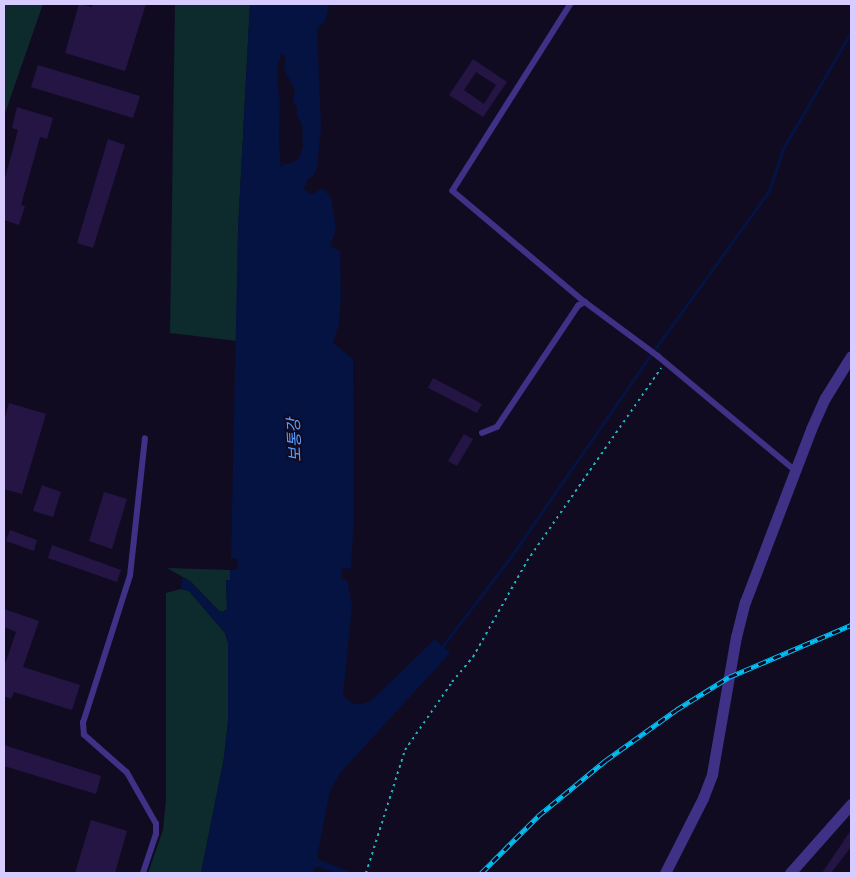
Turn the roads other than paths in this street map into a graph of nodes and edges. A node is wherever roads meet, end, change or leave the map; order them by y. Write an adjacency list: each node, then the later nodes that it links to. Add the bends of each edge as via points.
1 (571, 4): 2 (lane, via 453,191)
2 (585, 302): 4 (lane, via 578,306 497,427); 6 (lane, via 658,356)
3 (851, 356): 6 (street, via 825,398)
4 (482, 433)
5 (145, 440): 8 (lane, via 130,576 84,723 84,735 127,773 156,824 156,834)
6 (797, 471): 9 (street, via 745,602 712,774)
7 (851, 804): 10 (street)
8 (143, 873)
9 (665, 873)
10 (790, 873)

